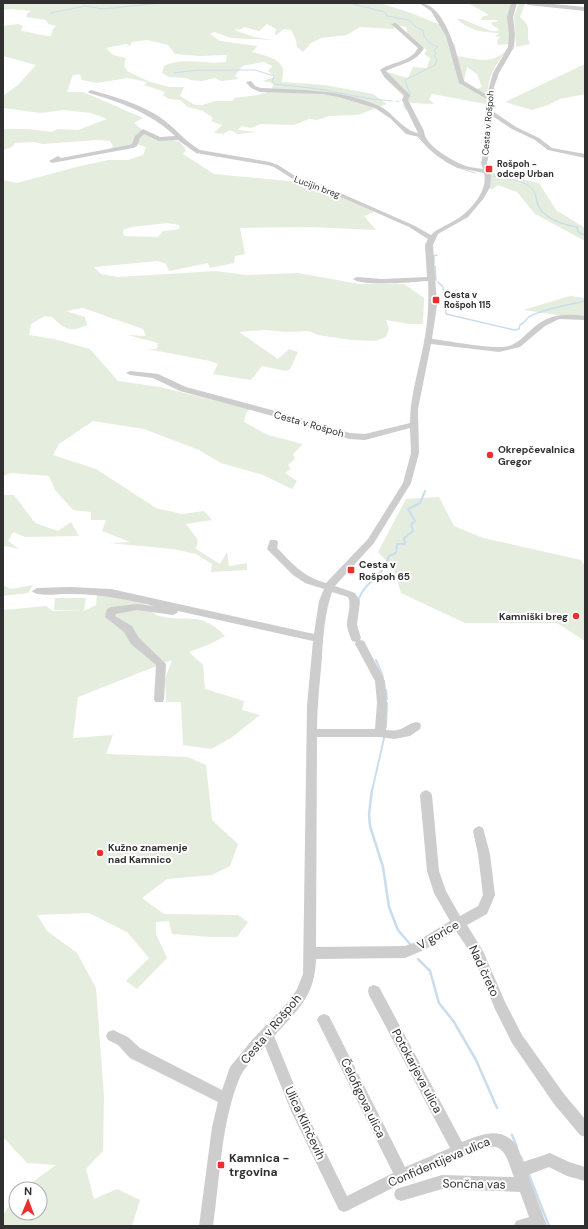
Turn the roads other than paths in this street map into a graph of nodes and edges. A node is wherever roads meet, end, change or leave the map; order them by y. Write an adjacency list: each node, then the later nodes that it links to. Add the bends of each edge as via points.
1 (422, 3): 8 (street, via 433,10 446,29 461,82)
2 (514, 3): 8 (street, Cesta v Rošpoh, via 510,17 511,47 493,80)
3 (528, 3): 4 (street)
4 (585, 9)
5 (394, 24): 10 (street, via 421,48 420,53 383,70 406,95 405,100 421,131)
6 (249, 82): 10 (street, via 260,90 323,92 370,104 393,118 408,133)
7 (91, 92): 11 (street, Lucijin breg, via 116,100 161,121)
8 (490, 99): 9 (street, Cesta v Rošpoh)
9 (489, 111): 12 (street, via 550,149); 14 (street, Cesta v Rošpoh, via 488,145 484,162)
10 (421, 136): 14 (street, via 431,148 452,162)
11 (180, 138): 13 (street, via 155,138 143,131 131,147 52,161); 15 (street, Lucijin breg, via 188,147 198,152 276,166 298,180 320,186 411,226)
12 (585, 156)
13 (58, 158)
14 (487, 172): 15 (street, Cesta v Rošpoh, via 487,187 478,203 466,216 436,233)
15 (432, 238): 17 (street, Cesta v Rošpoh)
16 (357, 279): 17 (street)
17 (430, 279): 19 (street, Cesta v Rošpoh, via 433,305)
18 (585, 318): 19 (street, via 568,316 551,319 509,350)
19 (428, 341): 21 (street, Cesta v Rošpoh, via 416,394)
20 (130, 373): 21 (street, Cesta v Rošpoh, via 155,376 183,389 358,437)
21 (414, 425): 23 (street, Cesta v Rošpoh, via 415,454 407,483 371,541)
22 (273, 542): 23 (street, via 272,549 296,573 308,581)
23 (329, 588): 26 (street, Cesta v Rošpoh, via 324,601); 30 (street, via 352,595 355,601 352,625 380,681)
24 (37, 590): 25 (street, via 111,592)
25 (199, 612): 26 (street); 27 (street, via 137,608 111,611 110,617 128,629 135,641 161,664 158,679)
26 (318, 639): 29 (street, Cesta v Rošpoh)
27 (159, 699)
28 (416, 726): 30 (street, via 406,733)
29 (313, 733): 30 (street); 34 (street, Cesta v Rošpoh)
30 (380, 733)
31 (426, 794): 33 (street, Nad čreto, via 433,870 440,893)
32 (479, 831): 33 (street, V gorice, via 488,895 483,910)
33 (458, 923): 34 (street, V gorice, via 405,952); 40 (street, Nad čreto, via 479,955 517,1039 559,1099)
34 (311, 953): 39 (street, Cesta v Rošpoh, via 309,974 303,992 243,1060 235,1072)
35 (374, 991): 41 (street, Potokarjeva ulica)
36 (324, 1020): 44 (street, Čelofigova ulica)
37 (113, 1036): 39 (street, via 136,1053)
38 (269, 1038): 47 (street, Ulica Klinčevih, via 296,1106)
39 (226, 1098): 49 (street, Cesta v Rošpoh, via 218,1135)
40 (585, 1130)
41 (459, 1151): 42 (street, Confidentijeva ulica, via 495,1138 511,1150); 44 (street, Confidentijeva ulica)
42 (520, 1170): 43 (street, via 550,1160 567,1169); 45 (street, Confidentijeva ulica)
43 (585, 1174)
44 (402, 1176): 47 (street, Confidentijeva ulica)
45 (525, 1185): 46 (street, Sončna vas, via 442,1182); 48 (street, Confidentijeva ulica)
46 (401, 1194)
47 (344, 1205)
48 (539, 1225): 50 (street)
49 (206, 1226)
50 (521, 1226)

